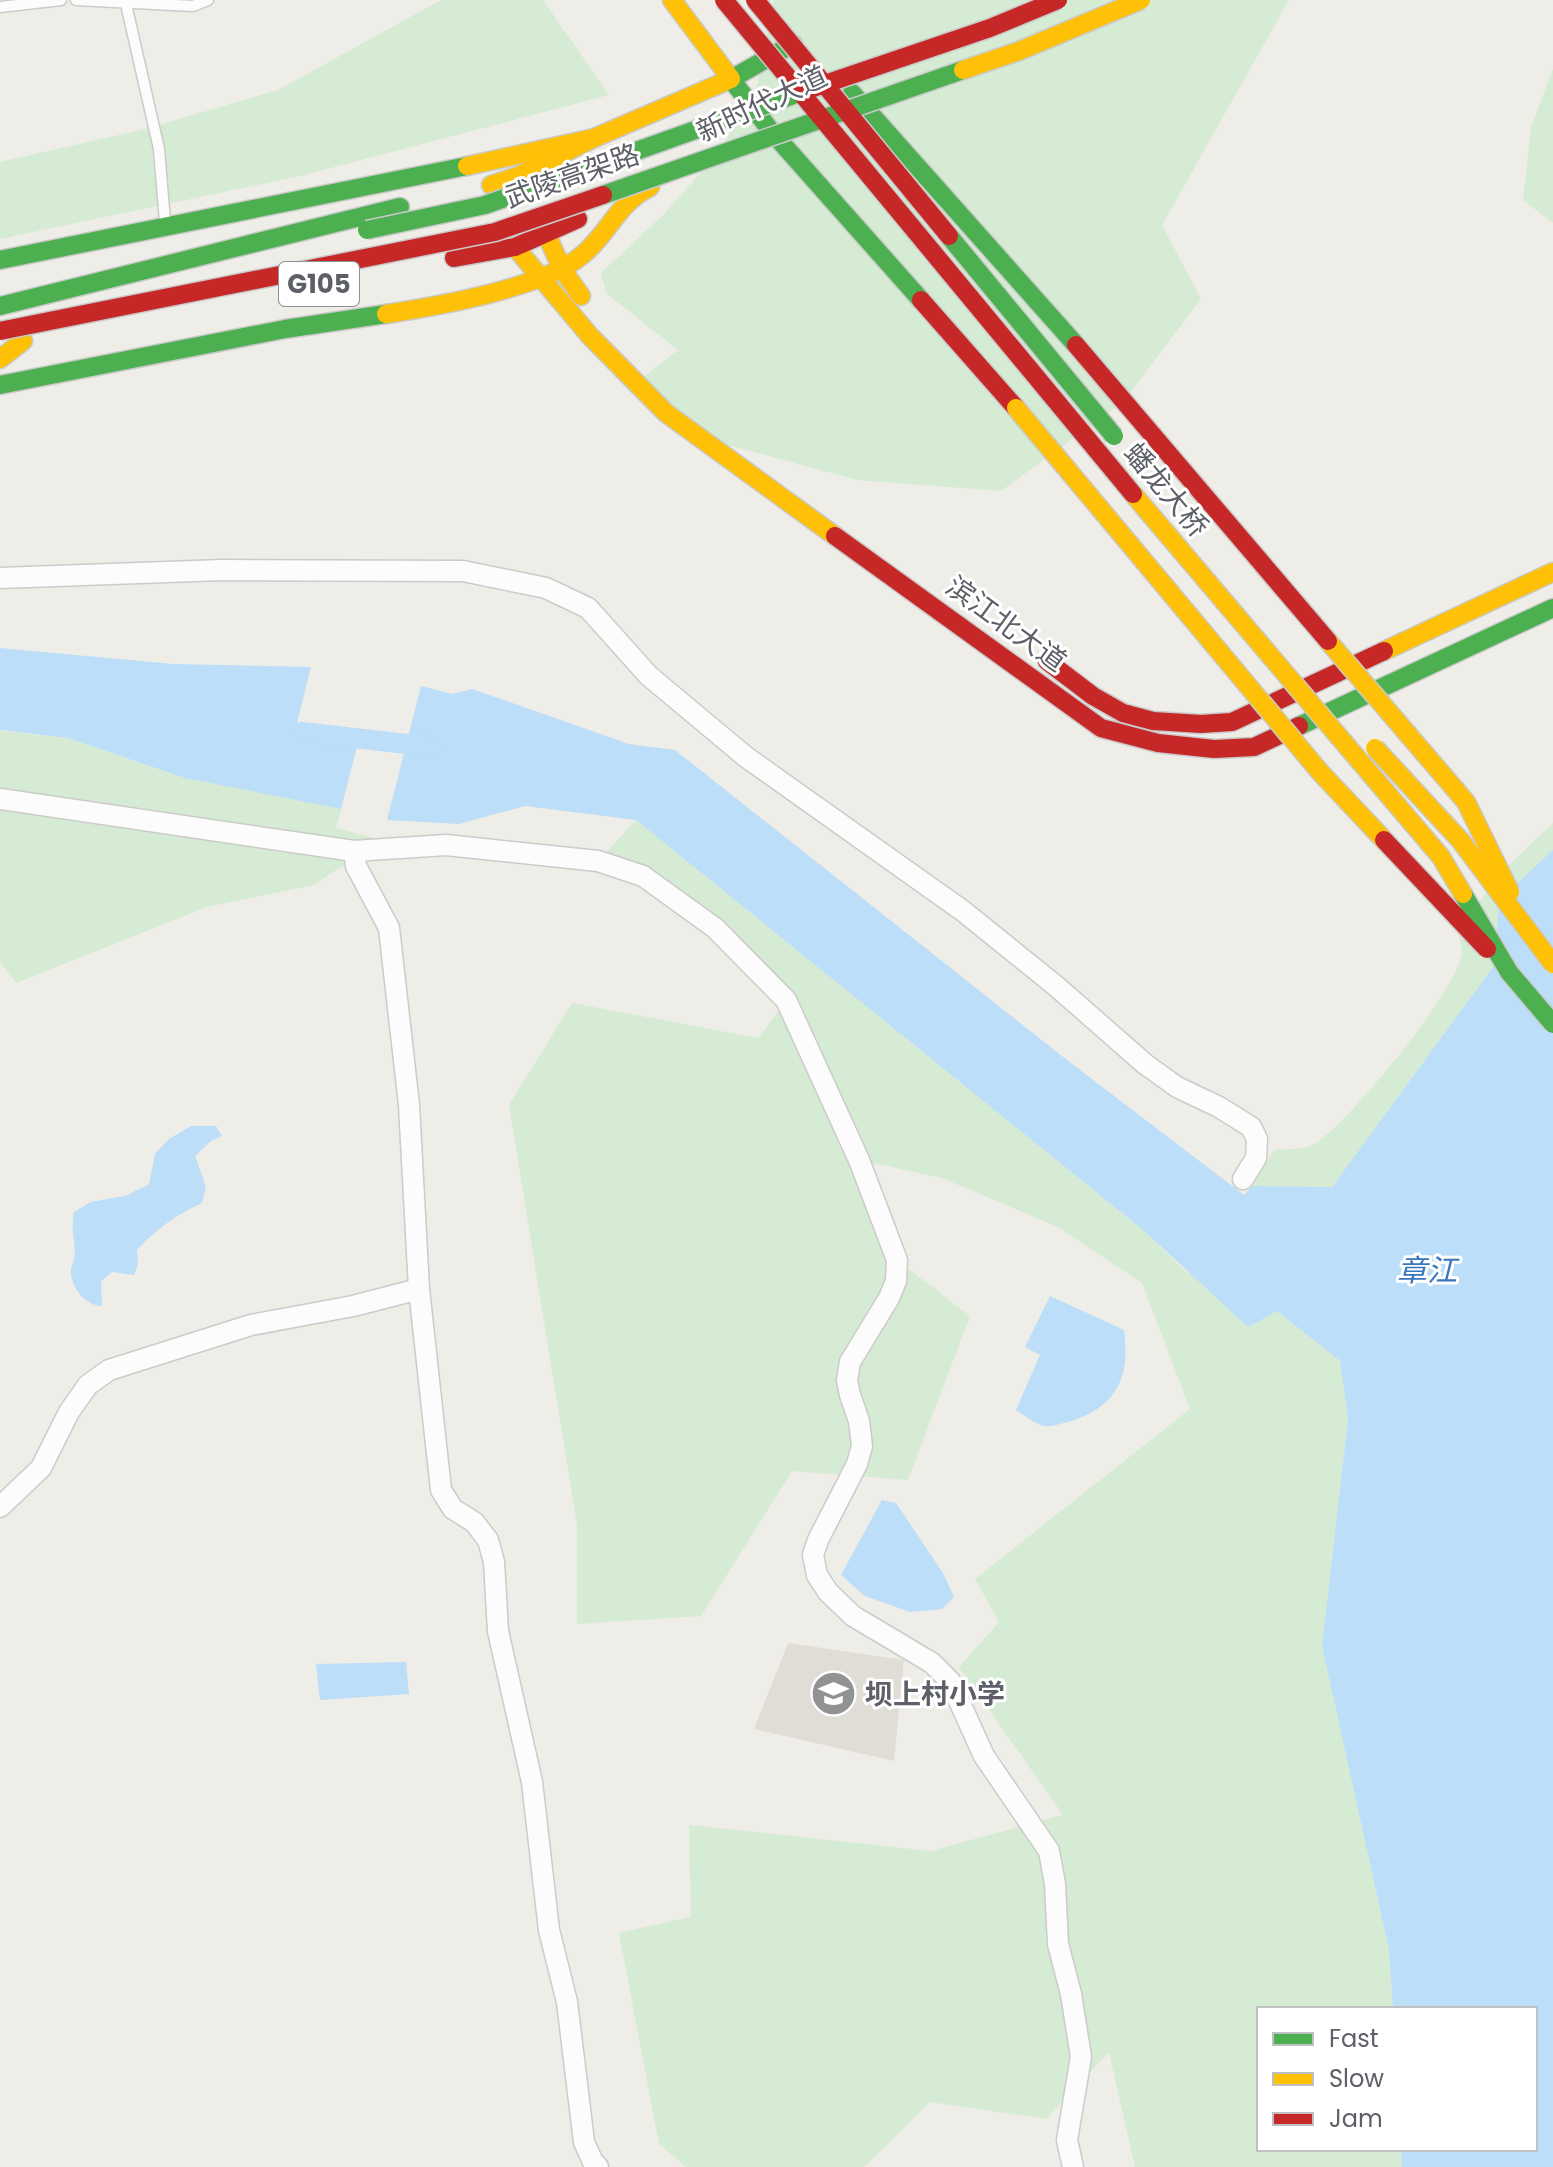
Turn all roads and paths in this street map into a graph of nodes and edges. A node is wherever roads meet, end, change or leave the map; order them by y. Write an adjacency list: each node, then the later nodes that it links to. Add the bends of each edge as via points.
1 (61, 0): 11 (lane)
2 (76, 0): 10 (lane)
3 (208, 0): 10 (lane, via 193,6)
4 (672, 0): 13 (main road, 新时代大道)
5 (724, 0): 41 (main road, 蟠龙大桥, bridge, via 1441,857)
6 (755, 0): 31 (main road, 蟠龙大桥, bridge)
7 (775, 0): 12 (main road, 新时代大道)
8 (1058, 0): 24 (main road, 武陵高架路, bridge, via 485,205)
9 (1141, 0): 25 (main road, 武陵高架路, bridge, via 978,66 495,232)
10 (126, 4): 18 (lane, via 159,149)
11 (0, 7)
12 (804, 38): 13 (main road); 14 (main road, 新时代大道)
13 (731, 79): 15 (main road); 16 (main road, 新时代大道)
14 (852, 93): 15 (main road, 新时代大道); 39 (main road, bridge, via 1076,345 1466,802)
15 (771, 131): 17 (main road, 新时代大道); 41 (main road, bridge, via 1016,408 1320,772)
16 (594, 138): 18 (main road); 24 (main road, G105, via 495,184)
17 (629, 196): 19 (main road, G105); 22 (main road, via 591,248)
18 (166, 226): 21 (main road)
19 (546, 233): 20 (main road, G105); 22 (main road)
20 (515, 247): 23 (main road, 滨江北大道); 26 (main road, G105)
21 (0, 260)
22 (562, 269): 23 (main road); 29 (main road, via 602,324)
23 (544, 278): 30 (main road, via 427,308 285,329); 34 (main road, 滨江北大道, via 590,336 666,413 1101,728 1140,741 1216,751 1254,747)
24 (0, 306)
25 (0, 331)
26 (23, 341): 27 (main road, G105); 28 (main road)
27 (0, 346)
28 (0, 359)
29 (645, 366)
30 (0, 385)
31 (1128, 453)
32 (1553, 572): 35 (main road, 滨江北大道, via 1232,722 1196,726 1154,721 1110,707)
33 (0, 578): 43 (street, via 222,570 463,571 546,588 574,601 588,608 649,676 746,757 963,911 1145,1064 1251,1127 1257,1139 1256,1158)
34 (1553, 608)
35 (1034, 652)
36 (1309, 671): 39 (main road, bridge, via 1460,840)
37 (0, 799): 38 (street)
38 (354, 851): 44 (street, via 356,866 389,928 409,1105); 47 (street, via 460,847 598,861 643,876 715,928 786,1000 859,1160 897,1260 889,1298 850,1362 847,1380 862,1446 818,1540 813,1555 817,1575 853,1616 932,1663 950,1681 984,1756 1049,1851 1058,1944 1081,2057 1067,2140)
39 (1534, 941): 40 (main road, bridge)
40 (1553, 964)
41 (1509, 972): 42 (main road, 蟠龙大桥, bridge)
42 (1553, 1024)
43 (1243, 1179)
44 (419, 1289): 45 (street, via 251,1325 109,1370 88,1385 69,1412 41,1468); 46 (street, via 441,1490 453,1509 474,1522 488,1540 494,1562 498,1631 532,1782 549,1930 567,2002 584,2142)
45 (0, 1507)
46 (598, 2167)
47 (1073, 2167)

